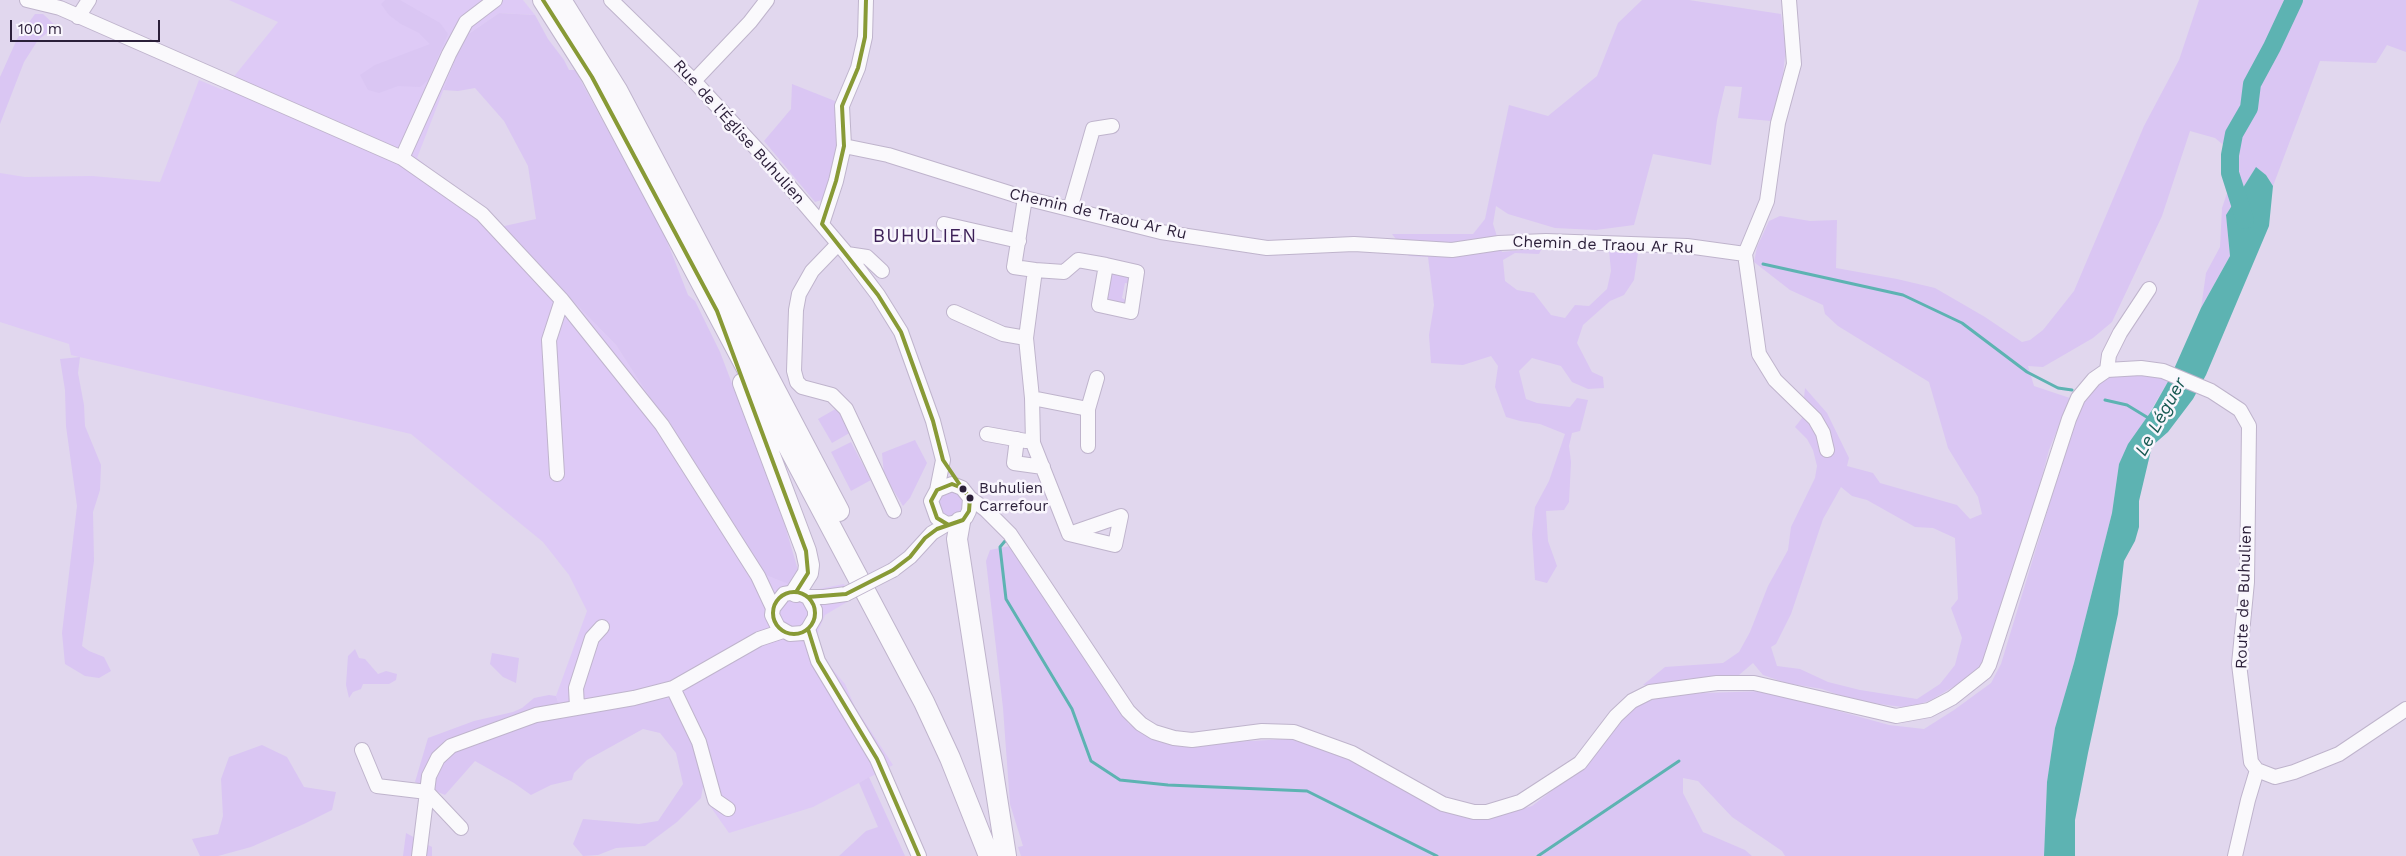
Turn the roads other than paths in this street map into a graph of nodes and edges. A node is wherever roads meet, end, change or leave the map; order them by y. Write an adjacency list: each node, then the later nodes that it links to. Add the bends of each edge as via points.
1 (27, 0): 10 (street, via 60,8)
2 (89, 0): 10 (street)
3 (495, 0): 14 (street, via 466,22)
4 (543, 0): 27 (highway, via 592,77)
5 (561, 0): 70 (highway, via 616,90 932,686)
6 (611, 0): 11 (street, Rue de l'Église Buhulien)
7 (766, 0): 11 (street, via 750,22)
8 (866, 0): 13 (street, via 865,37 858,68 842,106)
9 (1789, 0): 21 (street, via 1794,64 1774,140 1767,201)
10 (78, 17): 14 (street)
11 (694, 80): 17 (street, Rue de l'Église Buhulien)
12 (1112, 126): 16 (street, via 1093,130)
13 (844, 146): 15 (street, Chemin de Traou Ar Ru, via 888,155); 17 (street)
14 (402, 158): 26 (street, via 482,214)
15 (1025, 198): 16 (street, Chemin de Traou Ar Ru); 19 (street)
16 (1070, 209): 21 (street, Chemin de Traou Ar Ru, via 1161,232 1267,248 1354,244 1452,250 1546,241 1687,246)
17 (822, 224): 20 (street, Rue de l'Église Buhulien)
18 (944, 224): 19 (street)
19 (1019, 242): 23 (street, via 1014,267)
20 (842, 249): 24 (street, via 867,257); 39 (street, Rue de l'Église Buhulien, via 878,295 901,332 933,421); 45 (street, via 812,271 799,294 794,371 802,387 832,396 846,409)
21 (1745, 254): 38 (street, via 1760,354 1775,380 1814,419)
22 (1106, 265): 23 (street, via 1078,260 1064,272)
23 (1035, 270): 29 (street)
24 (882, 271)
25 (2149, 289): 30 (street, via 2120,333 2109,354)
26 (562, 300): 41 (street, via 549,340); 50 (street, via 662,425)
27 (717, 311): 51 (highway, via 806,551 808,573); 69 (highway, via 924,702 950,758)
28 (954, 312): 29 (street, via 1003,334)
29 (1026, 338): 32 (street)
30 (2106, 370): 46 (street, Rue de l'Église Buhulien, via 2084,389 2069,419 1989,665 1985,672 1952,698 1929,710 1896,716 1754,683 1717,682 1650,692 1632,701 1616,716 1580,763 1520,802 1487,812 1443,804 1352,753 1294,732 1262,731 1192,740 1154,732 1128,711 1010,534); 63 (street, Route de Buhulien, via 2133,367 2163,372 2212,391 2240,410 2249,426 2247,582 2239,664 2251,762)
31 (1096, 378): 33 (street)
32 (1032, 398): 33 (street); 36 (street)
33 (1088, 409): 37 (street)
34 (987, 434): 35 (street)
35 (1017, 440): 36 (street); 40 (street, via 1014,463)
36 (1033, 442): 40 (street)
37 (1088, 446)
38 (1828, 450)
39 (943, 460): 42 (street, Rue de l'Église Buhulien); 43 (street, Rue de l'Église Buhulien)
40 (1043, 467): 48 (street)
41 (557, 474)
42 (937, 490): 43 (street, via 952,484); 44 (street)
43 (966, 493): 46 (street, Rue de l'Église Buhulien); 47 (street, via 970,511)
44 (931, 508): 47 (street, via 937,518); 49 (street)
45 (894, 511)
46 (994, 517): 47 (street, via 978,514)
47 (958, 521): 49 (street); 70 (highway, via 956,539)
48 (1069, 534)
49 (925, 538): 52 (street, bridge, via 910,557 893,570)
50 (758, 576): 51 (street); 53 (street)
51 (796, 594): 52 (street); 53 (street); 55 (street, via 815,610)
52 (846, 594): 55 (street, via 822,611)
53 (773, 611): 56 (street, via 778,627); 57 (street)
54 (602, 627): 60 (street, via 592,638 576,688)
55 (810, 627): 56 (street, via 802,633); 58 (street)
56 (786, 633): 57 (street); 58 (street)
57 (759, 639): 59 (street)
58 (818, 661): 68 (street, via 877,760)
59 (672, 688): 60 (street); 65 (street, via 699,742 715,800)
60 (577, 707): 64 (street, via 536,715 451,746 438,758)
61 (2406, 710): 63 (street, via 2339,754 2275,777)
62 (362, 750): 64 (street, via 377,786)
63 (2257, 770): 71 (street)
64 (426, 792): 66 (street); 67 (street)
65 (728, 809)
66 (461, 828)
67 (419, 856)
68 (919, 856)
69 (988, 856)
70 (1004, 856)
71 (2235, 856)

